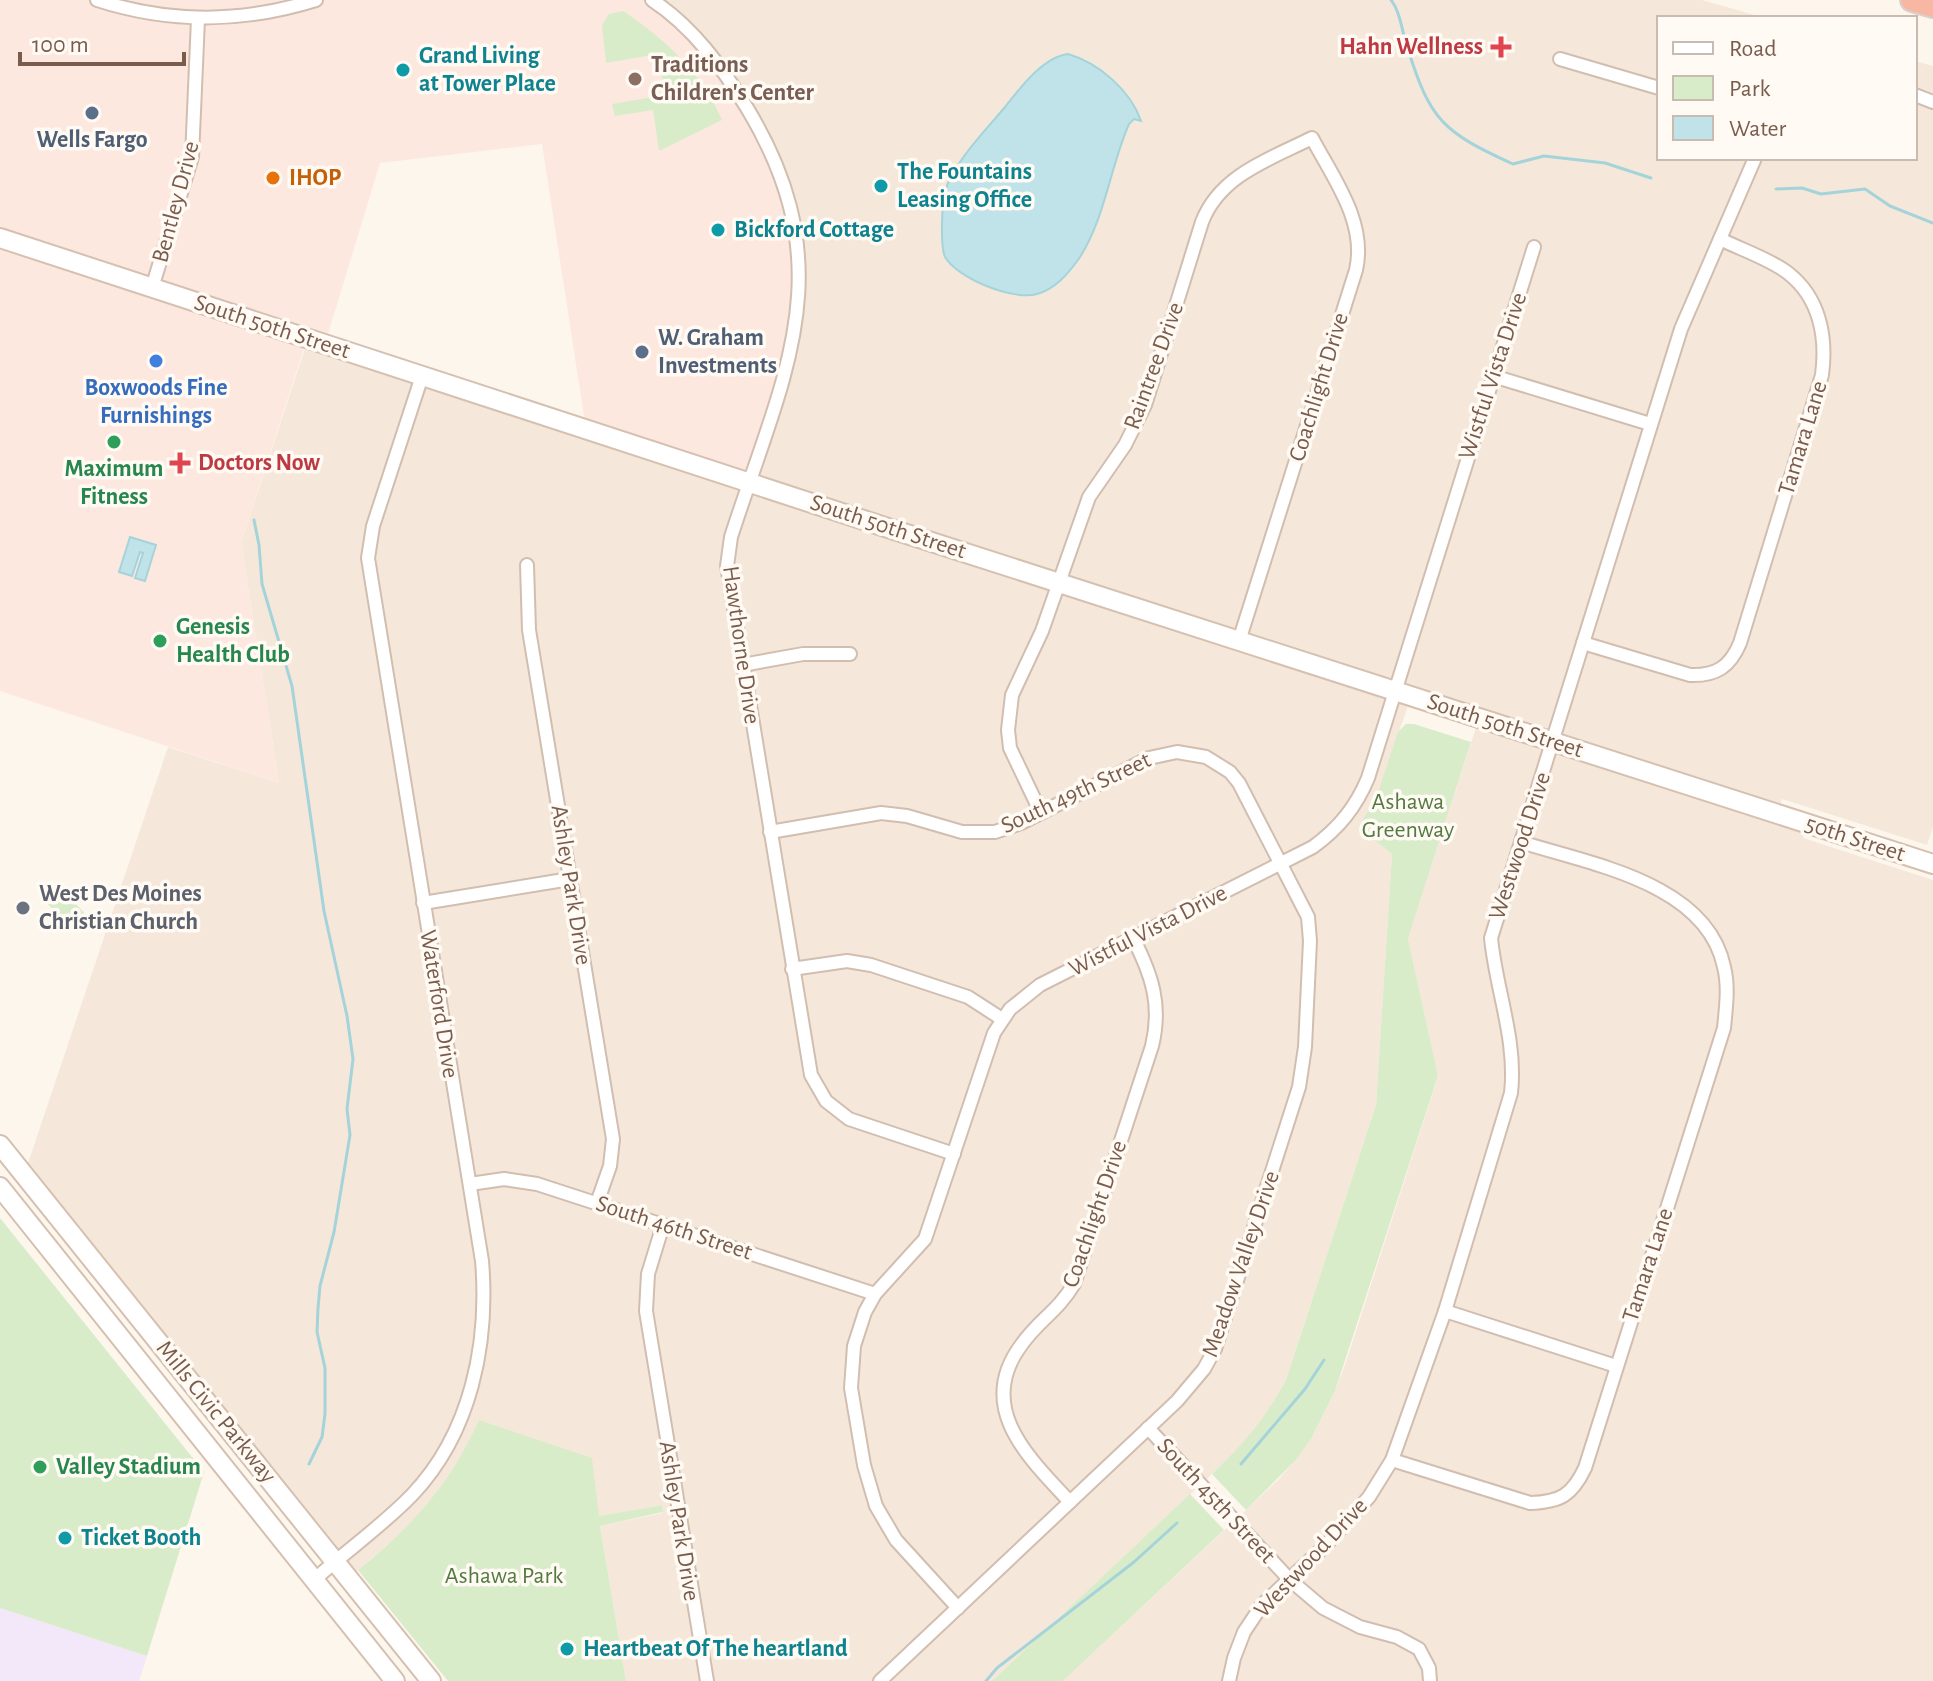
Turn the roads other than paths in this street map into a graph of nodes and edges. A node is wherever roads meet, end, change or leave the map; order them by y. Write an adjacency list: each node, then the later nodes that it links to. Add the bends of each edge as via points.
1 (97, 0): 6 (street, via 139,12)
2 (316, 0): 6 (street, via 259,15)
3 (652, 0): 18 (street, Hawthorne Drive, via 721,67 761,132 793,211 800,259 793,341)
4 (1912, 0): 5 (highway)
5 (1933, 6)
6 (198, 19): 14 (street, Bentley Drive, via 192,157)
7 (1560, 59): 8 (street)
8 (1657, 87)
9 (1312, 138): 20 (street, Raintree Drive, via 1231,181 1211,203 1145,405 1089,497); 21 (street, Coachlight Drive, via 1356,224 1357,265)
10 (1754, 160): 12 (street, Westwood Drive)
11 (0, 238): 14 (main road, South 50th Street)
12 (1720, 239): 17 (street, Westwood Drive, via 1681,329); 22 (street, Tamara Lane, via 1787,272 1807,293 1821,322 1825,354 1740,643 1734,658 1707,675 1690,675)
13 (1534, 247): 16 (street, Wistful Vista Drive)
14 (152, 288): 15 (main road, South 50th Street)
15 (422, 376): 18 (main road, South 50th Street); 34 (street, Waterford Drive, via 373,526 368,558)
16 (1493, 376): 17 (street); 25 (street, Wistful Vista Drive)
17 (1650, 424): 22 (street, Westwood Drive)
18 (749, 482): 20 (main road, South 50th Street); 24 (street, Hawthorne Drive, via 727,566)
19 (527, 565): 33 (street, Ashley Park Drive, via 529,630)
20 (1059, 583): 21 (main road, South 50th Street); 27 (street, Raintree Drive, via 1008,712 1010,748)
21 (1239, 641): 25 (main road, South 50th Street)
22 (1583, 643): 26 (street, Westwood Drive)
23 (850, 654): 24 (street, via 803,654)
24 (742, 665): 29 (street, Hawthorne Drive)
25 (1394, 691): 26 (main road, South 50th Street); 31 (street, Wistful Vista Drive, via 1368,778 1352,810 1328,836)
26 (1553, 742): 28 (main road, South 50th Street); 30 (street, Westwood Drive)
27 (1041, 813): 29 (street, South 49th Street, via 1011,827 978,833 881,813); 31 (street, South 49th Street, via 1149,758 1192,753 1219,764 1239,783)
28 (1776, 814): 32 (main road, 50th Street)
29 (770, 832): 36 (street, Hawthorne Drive)
30 (1521, 842): 45 (street, Westwood Drive, via 1491,938 1510,1039 1511,1093); 46 (street, Tamara Lane, via 1673,895 1710,934 1724,964 1724,1028)
31 (1281, 863): 35 (street, Wistful Vista Drive); 47 (street, Meadow Valley Drive, via 1310,930 1299,1087 1215,1349 1191,1387)
32 (1933, 864)
33 (570, 879): 34 (street); 42 (street, Ashley Park Drive, via 613,1139)
34 (423, 903): 40 (street, Waterford Drive)
35 (1133, 938): 37 (street, Wistful Vista Drive, via 1040,985); 49 (street, Coachlight Drive, via 1156,998 1152,1046 1074,1284 1054,1313 1019,1346 1004,1391 1014,1437)
36 (792, 969): 37 (street, via 847,961 871,965 968,997); 39 (street, Hawthorne Drive, via 811,1075 826,1101 849,1119)
37 (1002, 1019): 39 (street, Wistful Vista Drive)
38 (0, 1145): 50 (main road, Mills Civic Parkway)
39 (954, 1154): 44 (street, Wistful Vista Drive, via 925,1239)
40 (470, 1184): 42 (street, South 46th Street, via 521,1180); 50 (street, Waterford Drive, via 485,1288 482,1345 470,1394 432,1472 395,1512)
41 (0, 1187): 51 (main road, Mills Civic Parkway)
42 (597, 1203): 43 (street, South 46th Street)
43 (663, 1225): 44 (street, South 46th Street); 54 (street, Ashley Park Drive, via 648,1274 646,1311)
44 (875, 1294): 53 (street, Wistful Vista Drive, via 859,1329 851,1367 869,1486 896,1540)
45 (1445, 1311): 46 (street); 48 (street, Westwood Drive)
46 (1616, 1366): 48 (street, Tamara Lane, via 1585,1468 1578,1482 1550,1503 1530,1503)
47 (1148, 1428): 49 (street, Meadow Valley Drive); 52 (street, South 45th Street)
48 (1392, 1460): 52 (street, Westwood Drive, via 1369,1497)
49 (1070, 1502): 53 (street, Meadow Valley Drive)
50 (335, 1561): 51 (street, Waterford Drive); 56 (main road, Mills Civic Parkway)
51 (314, 1580): 55 (main road, Mills Civic Parkway)
52 (1290, 1580): 58 (street, Westwood Drive, via 1262,1605 1244,1632); 59 (street, South 45th Street, via 1323,1608 1419,1649)
53 (958, 1608): 57 (street, Meadow Valley Drive)
54 (706, 1678)
55 (395, 1681)
56 (431, 1681)
57 (880, 1681)
58 (1229, 1681)
59 (1430, 1681)

